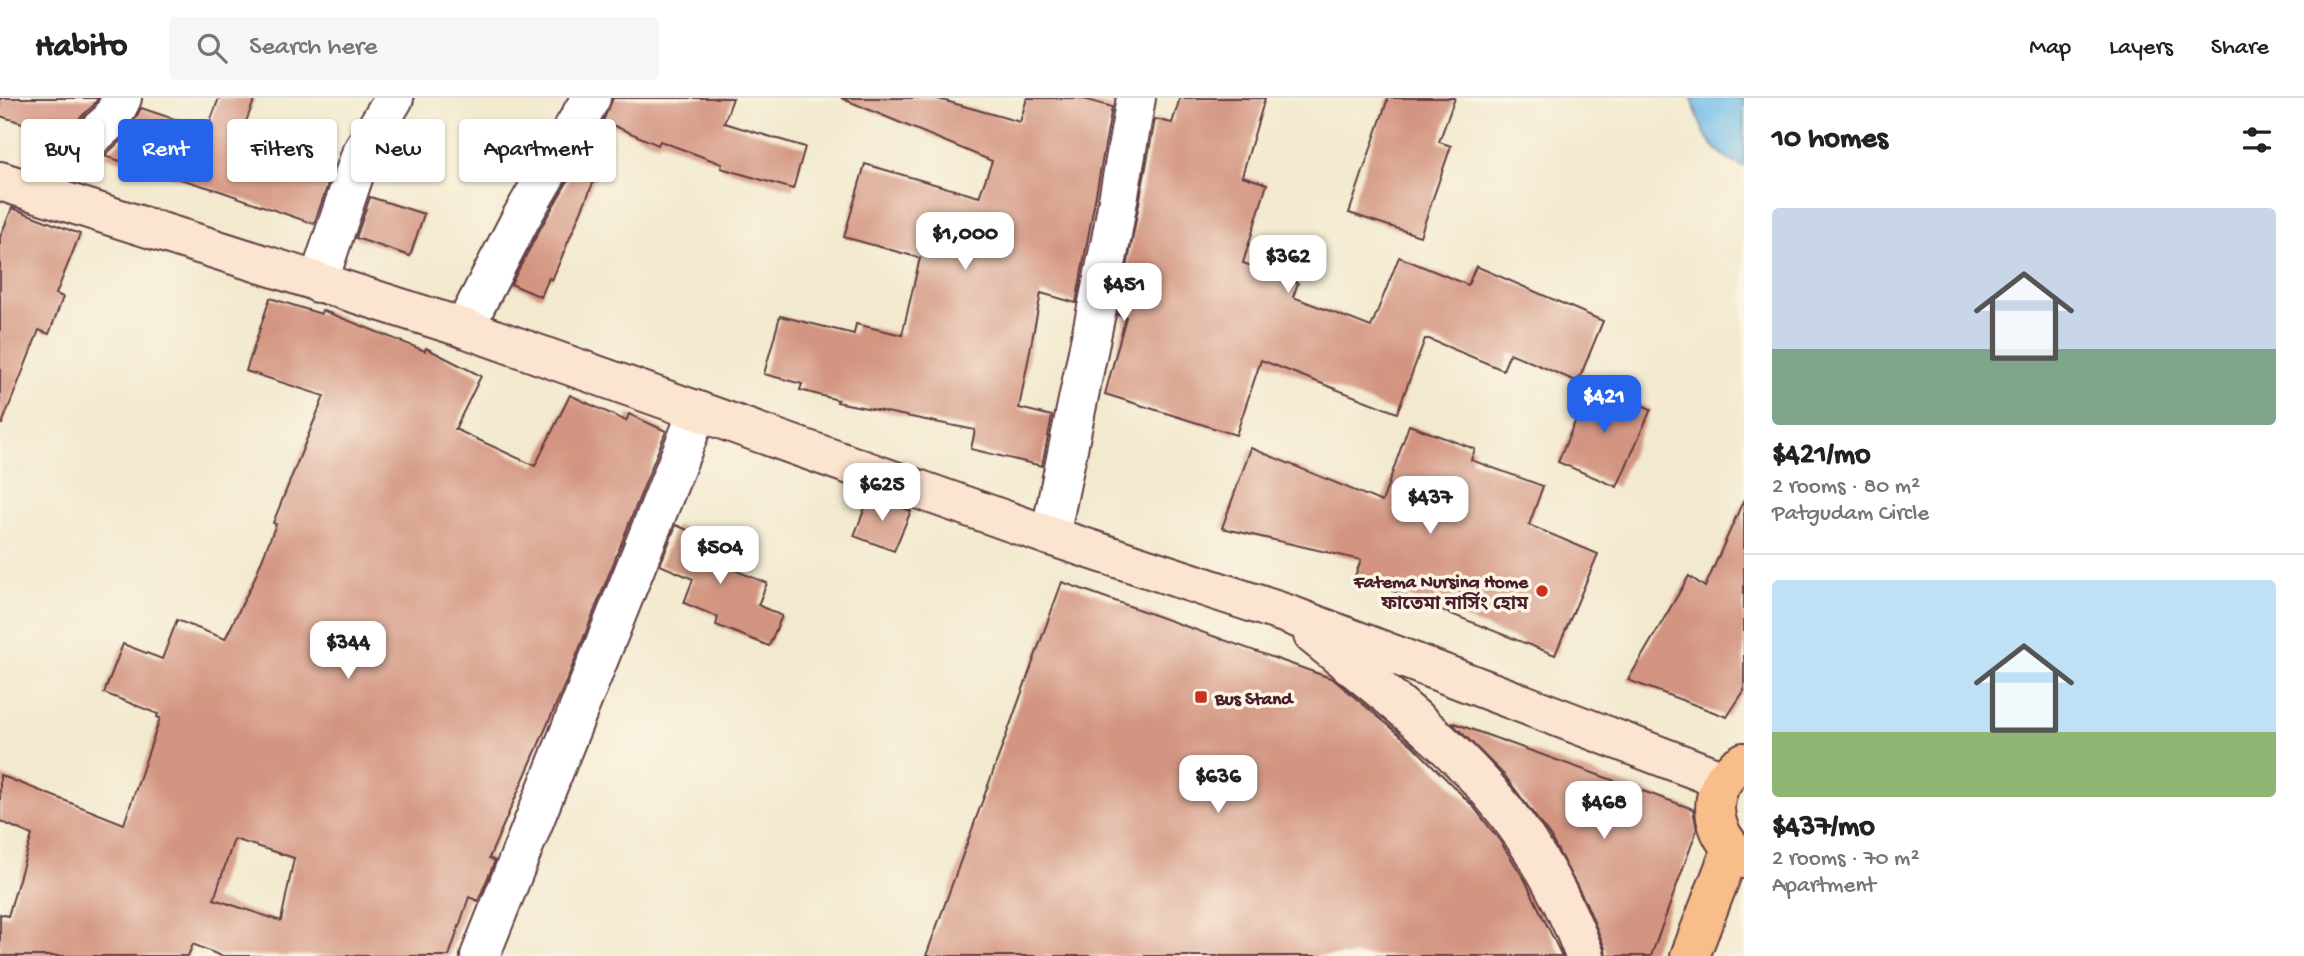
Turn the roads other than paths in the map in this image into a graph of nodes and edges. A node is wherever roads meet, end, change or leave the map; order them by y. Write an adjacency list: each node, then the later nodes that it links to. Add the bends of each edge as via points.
1 (121, 98): 5 (street, via 111,120)
2 (394, 98): 6 (street, via 361,154)
3 (591, 98): 7 (street)
4 (1136, 98): 9 (street)
5 (15, 186): 6 (main road)
6 (318, 283): 7 (main road)
7 (464, 328): 8 (main road)
8 (698, 411): 9 (main road); 13 (street)
9 (1050, 536): 10 (main road)
10 (1287, 614): 11 (main road); 14 (main road, via 1399,706 1488,790 1541,864)
11 (1734, 771): 12 (main road, via 1716,798 1715,817 1720,835)
12 (1738, 854): 15 (main road)
13 (480, 956)
14 (1585, 956)
15 (1690, 956)

